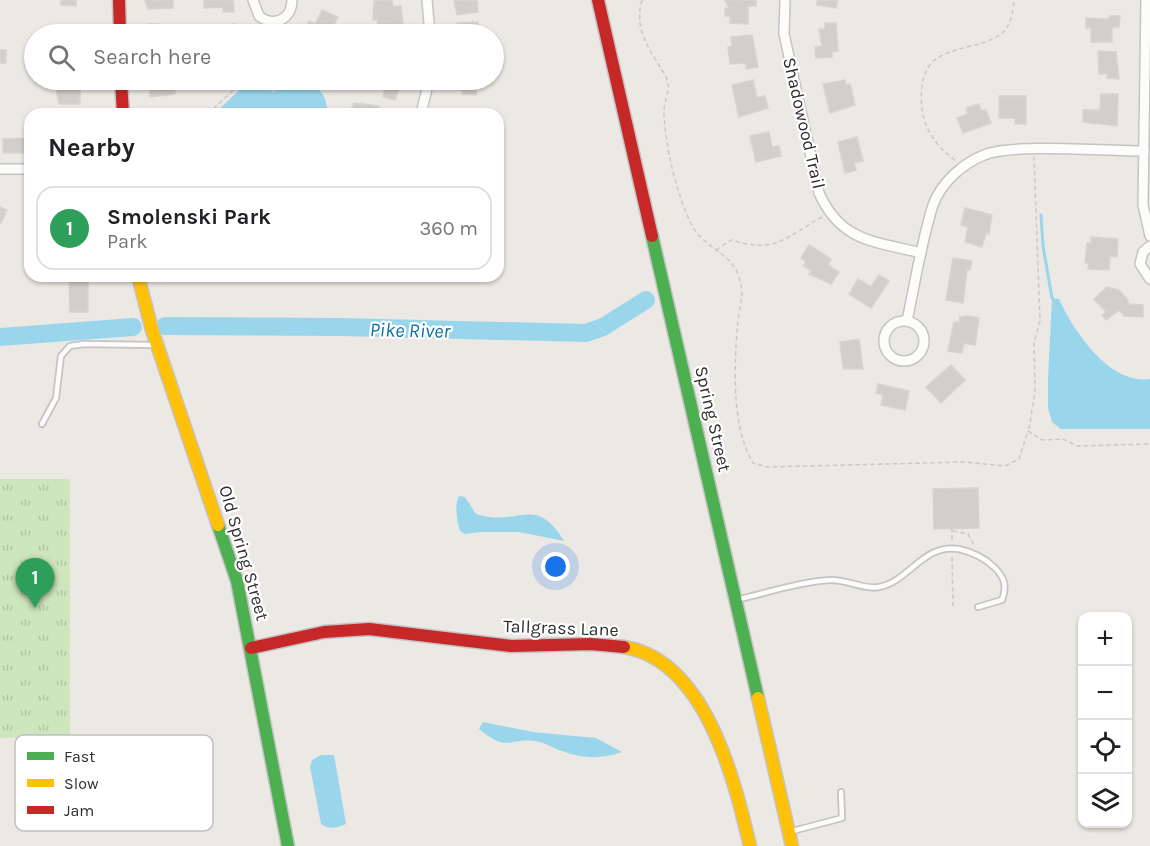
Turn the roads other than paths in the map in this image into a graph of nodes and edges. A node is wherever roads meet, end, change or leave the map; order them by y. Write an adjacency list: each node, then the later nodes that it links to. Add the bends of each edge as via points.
1 (119, 0): 8 (street)
2 (253, 0): 3 (street, via 259,16 270,22 283,20)
3 (292, 0)
4 (427, 0): 9 (street)
5 (598, 0): 25 (street, Spring Street)
6 (785, 0): 19 (street, Shadowood Trail, via 784,34 819,193 828,213 858,238)
7 (1146, 0): 14 (street)
8 (120, 24)
9 (429, 24)
10 (122, 90): 12 (street)
11 (427, 90): 13 (street)
12 (123, 108)
13 (422, 108)
14 (1144, 151): 17 (street, via 1143,205); 19 (street, via 1009,150 985,154 947,181 934,204)
15 (0, 169): 16 (street)
16 (24, 169)
17 (1150, 236)
18 (1150, 246): 20 (street, via 1143,252 1140,264)
19 (921, 253): 22 (street)
20 (1150, 279)
21 (140, 282): 23 (street, Old Spring Street)
22 (907, 321): 22 (street, via 890,327 884,338 890,355 901,361 914,358 923,340 918,328)
23 (157, 345): 24 (lane, via 70,346 61,356 56,398); 27 (street, Old Spring Street, via 226,542)
24 (42, 424)
25 (736, 600): 26 (lane, via 832,580 876,588 893,584 935,550 952,548 971,552 1003,576 1006,589 1002,600); 29 (street, Spring Street)
26 (978, 607)
27 (250, 648): 30 (street, Old Spring Street); 31 (street, Tallgrass Lane, via 346,630 384,628 509,646 611,645 664,662 688,685 703,709)
28 (841, 792): 29 (lane, via 842,818)
29 (789, 832): 32 (street, Spring Street)
30 (288, 846)
31 (750, 846)
32 (792, 846)

